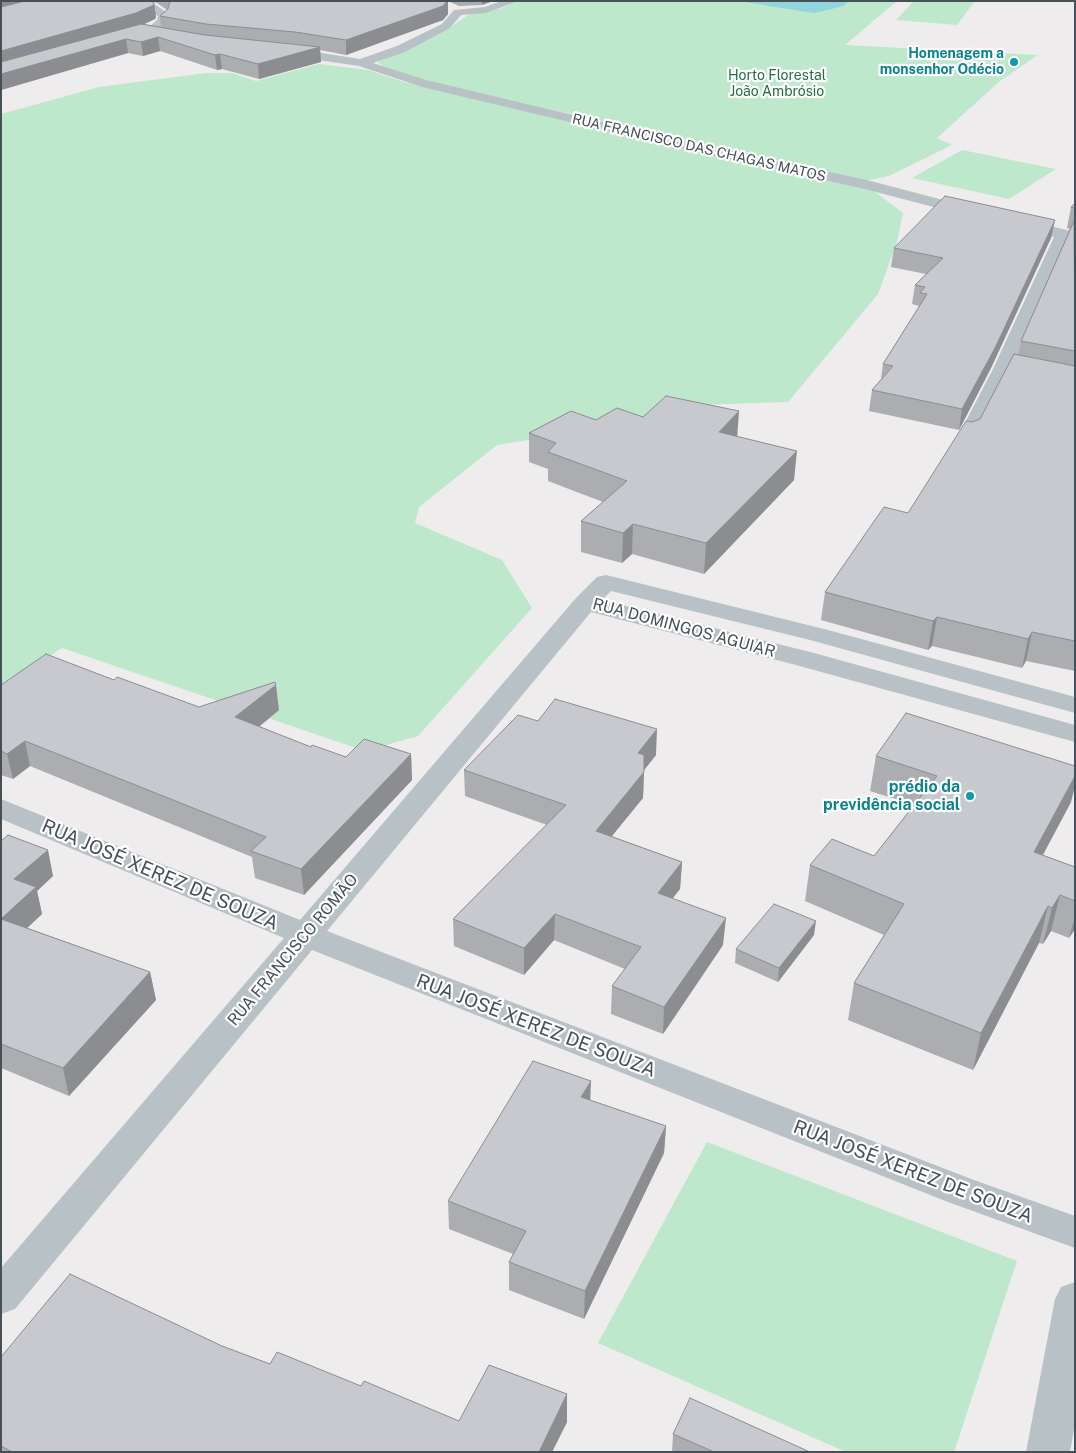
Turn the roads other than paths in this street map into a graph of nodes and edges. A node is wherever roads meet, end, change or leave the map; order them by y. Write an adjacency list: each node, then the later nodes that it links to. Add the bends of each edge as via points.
1 (134, 1): 3 (street, via 164,15 162,22)
2 (513, 1): 7 (street, via 486,10 454,10 446,26 401,49)
3 (142, 32): 4 (street); 5 (street)
4 (161, 36)
5 (105, 43)
6 (271, 50): 7 (street, RUA FRANCISCO DAS CHAGAS MATOS)
7 (361, 63): 8 (street, RUA FRANCISCO DAS CHAGAS MATOS, via 422,83)
8 (987, 216)
9 (1006, 220): 10 (street)
10 (1069, 236): 11 (street)
11 (1004, 369): 12 (street); 13 (street)
12 (1075, 384)
13 (967, 440)
14 (585, 603): 15 (street, RUA DOMINGOS AGUIAR, via 606,582); 16 (street, RUA DOMINGOS AGUIAR); 20 (street, RUA FRANCISCO ROMÃO)
15 (819, 635): 16 (street); 17 (street, RUA DOMINGOS AGUIAR)
16 (805, 660): 18 (street, RUA DOMINGOS AGUIAR)
17 (1075, 705)
18 (1075, 734)
19 (1, 808): 20 (street, RUA JOSÉ XEREZ DE SOUZA)
20 (305, 936): 21 (street, RUA JOSÉ XEREZ DE SOUZA, via 961,1191); 22 (street, RUA FRANCISCO ROMÃO)
21 (1075, 1232)
22 (1, 1297)
23 (1075, 1299): 24 (street)
24 (1048, 1452)

